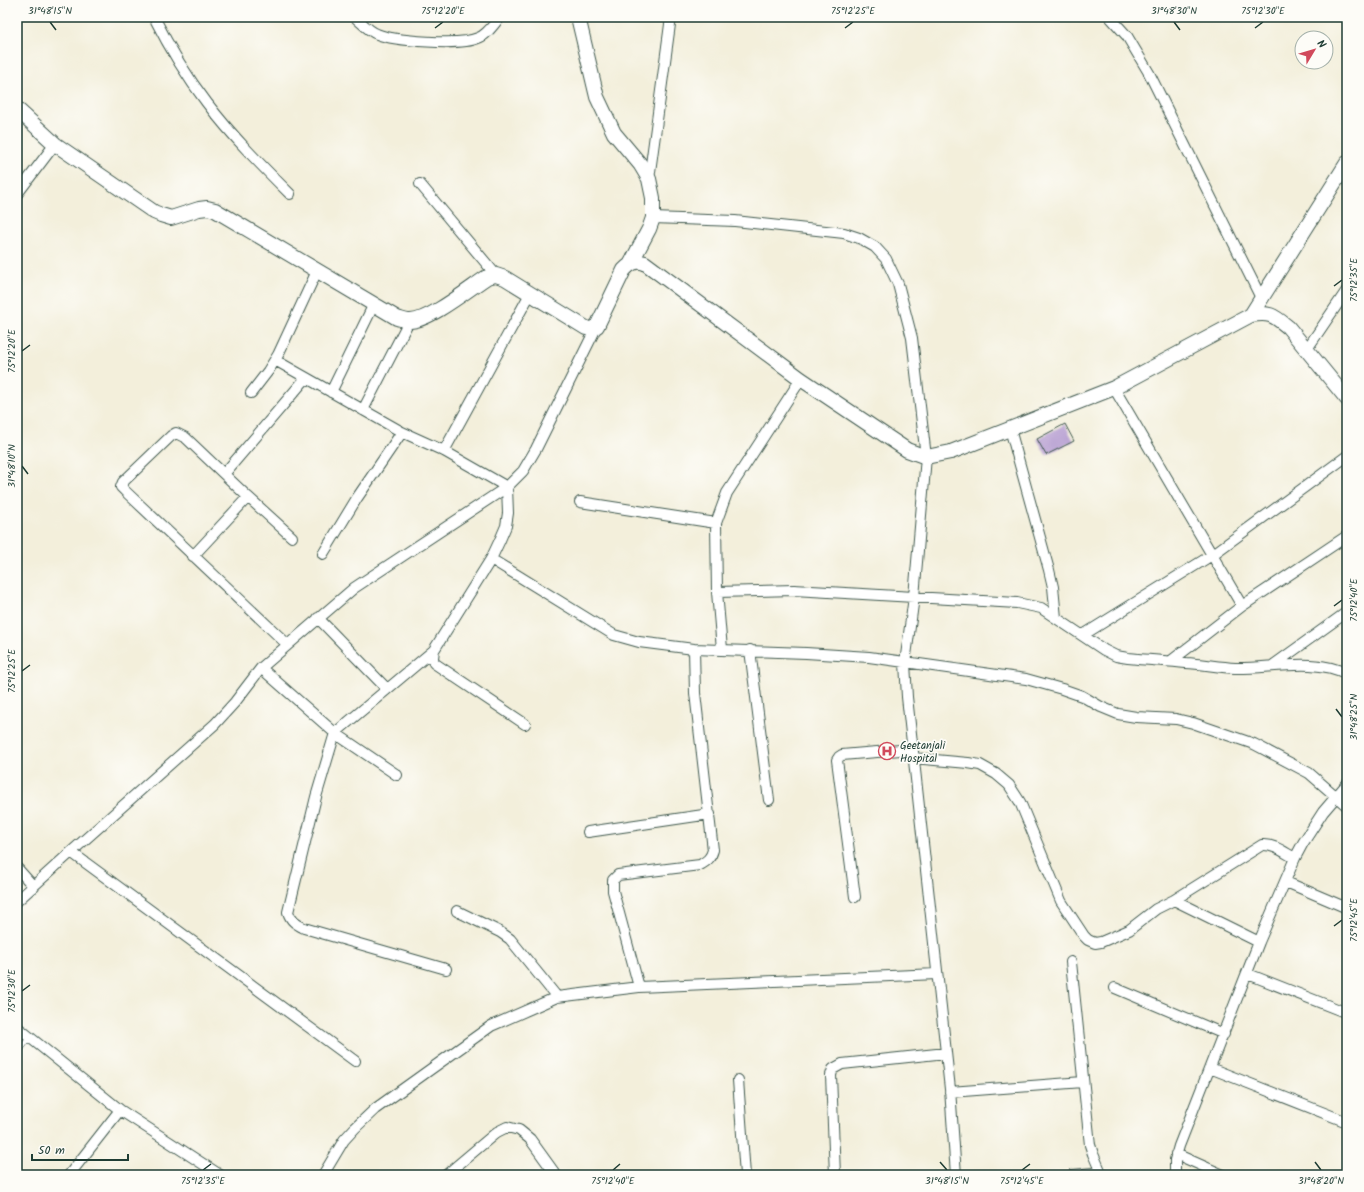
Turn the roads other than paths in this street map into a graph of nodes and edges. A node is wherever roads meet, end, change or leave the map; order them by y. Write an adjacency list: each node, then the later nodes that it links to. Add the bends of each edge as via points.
1 (154, 17): 13 (street, via 183,68 207,103)
2 (355, 17): 3 (street, via 375,33 386,37 459,42 480,38)
3 (500, 17)
4 (578, 17): 10 (street, via 602,109 614,133)
5 (671, 17): 10 (street)
6 (1110, 17): 20 (street, via 1127,36 1149,73)
7 (17, 109): 8 (street)
8 (55, 144): 12 (street); 16 (street, via 154,212 171,218 199,209 215,210)
9 (1347, 163): 20 (street)
10 (649, 179): 14 (street, via 653,198)
11 (420, 184): 17 (street)
12 (17, 194)
13 (290, 194)
14 (653, 218): 15 (street); 38 (street, via 735,221 844,233 875,247 886,259 898,284 907,316 912,338)
15 (631, 263): 24 (street, via 624,270); 28 (street, via 645,263)
16 (317, 271): 21 (street); 26 (street)
17 (496, 275): 19 (street); 23 (street, via 487,277 422,319)
18 (1347, 290): 25 (street)
19 (530, 294): 24 (street, via 586,328); 36 (street)
20 (1261, 298): 22 (street)
21 (374, 304): 23 (street); 30 (street)
22 (1251, 315): 25 (street, via 1265,313 1276,318 1288,327); 29 (street)
23 (409, 322): 33 (street)
24 (597, 326): 40 (street, via 536,449 522,471)
25 (1307, 349): 32 (street)
26 (275, 360): 27 (street); 31 (street)
27 (306, 378): 30 (street); 39 (street)
28 (801, 379): 38 (street, via 907,450); 43 (street, via 727,493)
29 (1114, 388): 34 (street); 47 (street)
30 (331, 392): 33 (street)
31 (251, 394)
32 (1347, 399)
33 (363, 410): 35 (street)
34 (1010, 429): 38 (street, via 951,452); 55 (street, via 1049,570)
35 (402, 432): 36 (street); 46 (street)
36 (444, 451): 40 (street)
37 (1347, 456): 47 (street)
38 (926, 458): 51 (street)
39 (224, 474): 41 (street); 48 (street, via 186,438 176,433 121,486)
40 (507, 487): 49 (street, via 506,526); 54 (street, via 354,588)
41 (248, 497): 45 (street); 48 (street)
42 (580, 502): 43 (street)
43 (716, 523): 50 (street)
44 (1347, 536): 52 (street)
45 (292, 537)
46 (323, 554)
47 (1212, 555): 52 (street); 56 (street)
48 (193, 556): 57 (street)
49 (491, 559): 58 (street, via 614,635 639,642); 60 (street)
50 (717, 592): 51 (street, via 794,590); 59 (street)
51 (914, 597): 55 (street, via 1016,603 1041,608); 63 (street)
52 (1242, 606): 62 (street)
53 (1347, 612): 64 (street)
54 (318, 618): 57 (street); 67 (street)
55 (1056, 618): 56 (street)
56 (1083, 635): 62 (street, via 1116,656)
57 (287, 644): 65 (street)
58 (694, 649): 59 (street); 76 (street, via 695,693)
59 (722, 649): 61 (street)
60 (434, 650): 67 (street); 68 (street, via 434,663)
61 (750, 650): 63 (street, via 868,657); 74 (street)
62 (1170, 661): 64 (street, via 1234,668)
63 (905, 663): 70 (street); 73 (street, via 1026,679 1069,691 1118,714 1193,723 1254,744 1282,757 1310,773)
64 (1271, 667): 66 (street, via 1311,665 1328,667)
65 (261, 668): 69 (street); 78 (street, via 215,724)
66 (1347, 674)
67 (387, 689): 69 (street)
68 (525, 724)
69 (335, 733): 71 (street); 90 (street, via 301,856 288,912 290,918 304,928)
70 (913, 754): 83 (street, via 842,755 837,760); 84 (street, via 980,765 1009,784 1020,802 1061,901 1088,940 1101,942 1129,930 1156,909); 91 (street)
71 (398, 775)
72 (1347, 784): 73 (street)
73 (1336, 796): 75 (street); 79 (street, via 1311,830)
74 (769, 800)
75 (1347, 806)
76 (710, 814): 77 (street); 93 (street, via 713,850 707,861 700,865 618,875 613,880 613,890)
77 (588, 832)
78 (71, 852): 82 (street); 102 (street)
79 (1295, 858): 81 (street); 84 (street, via 1268,844 1262,845)
80 (17, 868): 82 (street)
81 (1286, 882): 86 (street); 88 (street)
82 (34, 887): 85 (street)
83 (855, 897)
84 (1174, 900): 88 (street)
85 (17, 901)
86 (1347, 908)
87 (457, 911): 95 (street, via 510,939)
88 (1259, 942): 92 (street)
89 (1071, 962): 105 (street)
90 (446, 969)
91 (937, 974): 93 (street); 100 (street)
92 (1248, 974): 96 (street); 98 (street)
93 (639, 987): 95 (street)
94 (1115, 988): 98 (street)
95 (557, 997): 113 (street, via 491,1026 375,1109 344,1140)
96 (1347, 1013)
97 (17, 1027): 99 (street)
98 (1224, 1034): 103 (street)
99 (30, 1037): 101 (lane); 107 (street)
100 (946, 1053): 106 (street); 117 (street, via 842,1064 832,1069)
101 (17, 1054)
102 (356, 1061)
103 (1210, 1068): 108 (street); 109 (street)
104 (738, 1080): 116 (street)
105 (1084, 1082): 106 (street); 110 (street, via 1090,1146)
106 (950, 1092): 118 (street)
107 (120, 1110): 111 (street); 112 (street)
108 (1347, 1122)
109 (1176, 1154): 120 (street); 121 (street)
110 (1102, 1174): 119 (street)
111 (70, 1175)
112 (220, 1175)
113 (322, 1175)
114 (446, 1175): 115 (street, via 497,1132 507,1127 519,1130 530,1139)
115 (556, 1175)
116 (745, 1175)
117 (835, 1175)
118 (956, 1175)
119 (1072, 1175)
120 (1175, 1175)
121 (1223, 1175)

